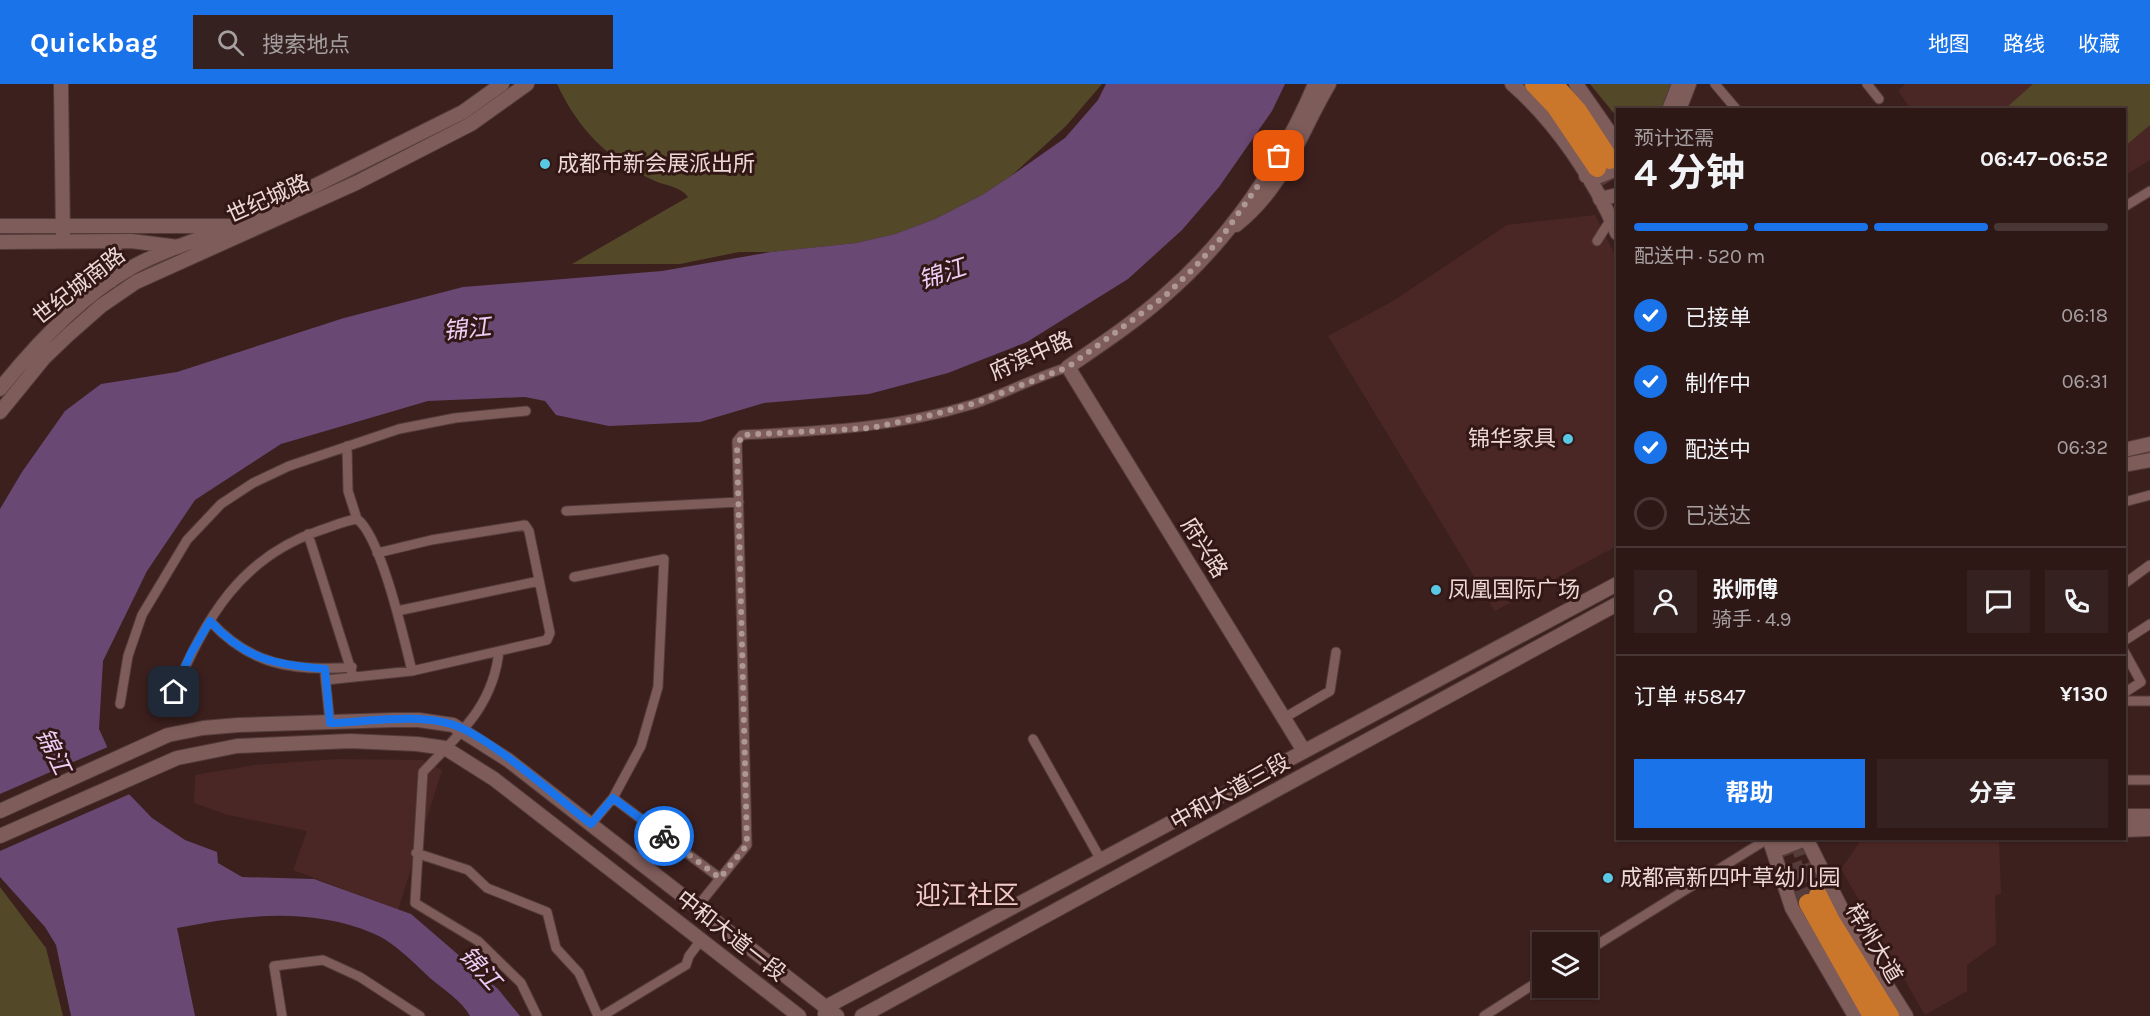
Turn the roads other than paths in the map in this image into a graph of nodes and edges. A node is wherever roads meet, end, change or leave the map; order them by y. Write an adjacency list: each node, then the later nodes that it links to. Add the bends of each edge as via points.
1 (61, 84): 26 (main road)
2 (502, 84): 27 (main road, 世纪城路, via 463,112)
3 (527, 84): 35 (main road, 世纪城路, via 471,124 387,167)
4 (1308, 84): 29 (main road, via 1284,136)
5 (1315, 84): 29 (main road, 府滨中路, via 1279,156)
6 (1329, 84): 29 (main road, via 1292,160 1271,192 1257,209)
7 (1512, 84): 19 (main road, via 1544,117)
8 (1534, 84): 19 (highway)
9 (1554, 84): 19 (highway, via 1578,111)
10 (1576, 84): 19 (main road)
11 (1679, 84): 16 (main road)
12 (1689, 84): 17 (main road)
13 (1715, 84): 18 (street)
14 (1867, 84): 15 (street)
15 (1879, 99)
16 (1669, 108)
17 (1680, 108)
18 (1735, 108)
19 (1605, 163): 22 (main road)
20 (2150, 191): 23 (street)
21 (1616, 195): 22 (main road)
22 (1600, 199): 24 (main road)
23 (2126, 206)
24 (1611, 219): 28 (main road); 32 (street)
25 (0, 226): 26 (main road, 世纪城路)
26 (64, 226): 27 (main road, 世纪城路); 30 (main road)
27 (234, 226): 34 (main road, 世纪城南路)
28 (1616, 231)
29 (1221, 238): 37 (main road, 府滨中路, via 1164,297)
30 (63, 241): 31 (main road); 33 (main road)
31 (107, 241): 34 (main road); 36 (main road, via 118,259)
32 (1597, 241)
33 (0, 242)
34 (178, 247): 35 (main road); 36 (main road, 世纪城南路, via 129,269)
35 (200, 252): 40 (main road, 世纪城路, via 136,282 101,306 44,358)
36 (110, 284): 38 (main road, 世纪城南路, via 42,341)
37 (1068, 367): 48 (street, 府滨中路, via 976,403 871,428 742,435 737,447); 78 (main road, 府兴路)
38 (0, 389)
39 (526, 411): 42 (street, via 444,420)
40 (0, 412)
41 (2150, 444): 43 (main road)
42 (347, 446): 50 (street, via 348,490); 77 (street, via 253,483 221,504 187,540 142,615 128,656)
43 (2126, 450)
44 (2150, 460): 45 (main road)
45 (2126, 465)
46 (2150, 495): 47 (street)
47 (2126, 501)
48 (739, 502): 49 (street); 99 (street, via 747,845)
49 (566, 511)
50 (357, 519): 51 (street); 52 (street, via 365,525)
51 (308, 534): 60 (street, via 261,559 245,573); 66 (street)
52 (377, 553): 55 (street, via 525,525); 59 (street)
53 (2150, 565): 56 (street)
54 (574, 577): 86 (street, via 664,559 658,687 641,746)
55 (539, 581): 59 (street); 63 (street, via 547,640)
56 (2126, 583)
57 (1616, 585): 83 (main road)
58 (1616, 605): 112 (main road, 中和大道三段)
59 (397, 611): 68 (street)
60 (210, 621): 67 (street, via 228,640 251,655 277,664); 73 (street)
61 (2150, 624): 62 (street)
62 (2126, 640)
63 (499, 651): 68 (street); 80 (street, via 492,689)
64 (1336, 652): 78 (street, via 1330,691)
65 (2126, 655): 72 (street)
66 (352, 667): 67 (street); 70 (street)
67 (325, 669): 71 (street)
68 (412, 670): 70 (street)
69 (2150, 677): 72 (street)
70 (352, 678): 71 (street)
71 (326, 680): 79 (street)
72 (2141, 682): 74 (street)
73 (174, 692)
74 (2126, 692)
75 (2126, 701): 76 (street)
76 (2150, 701)
77 (120, 704)
78 (1284, 718): 83 (main road, 府兴路)
79 (330, 723): 80 (main road, via 419,720 453,725); 87 (main road, via 203,728 168,735)
80 (464, 731): 82 (street); 90 (main road)
81 (1033, 739): 98 (street)
82 (446, 748): 93 (main road, 中和大道一段, via 394,742 237,746 177,758); 97 (street, via 423,772); 101 (main road, 中和大道一段, via 494,779)
83 (1304, 751): 98 (main road)
84 (2126, 780): 85 (street)
85 (2150, 780)
86 (613, 798): 90 (street); 99 (street)
87 (0, 811)
88 (2126, 816): 89 (main road)
89 (2150, 816)
90 (591, 824): 100 (main road)
91 (2126, 830): 92 (main road)
92 (2150, 830)
93 (0, 836)
94 (1798, 840): 96 (main road)
95 (1807, 840): 117 (main road, via 1853,932)
96 (1771, 843): 102 (street); 114 (main road, via 1792,908)
97 (416, 853): 110 (street, via 415,903 478,941 521,983); 111 (street, via 468,870 487,888 547,912 556,948 579,973)
98 (1101, 860): 105 (main road)
99 (720, 878): 100 (street)
100 (697, 906): 105 (main road)
101 (701, 940): 106 (main road, 中和大道一段); 111 (street, via 686,965)
102 (1598, 945)
103 (1532, 985): 113 (street)
104 (408, 1007): 107 (street, via 360,976 323,960 274,966); 108 (street); 109 (street)
105 (829, 1013)
106 (794, 1015)
107 (282, 1016)
108 (400, 1016)
109 (420, 1016)
110 (537, 1016)
111 (600, 1016)
112 (862, 1016)
113 (1484, 1016)
114 (1855, 1016)
115 (1872, 1016): 116 (highway, 梓州大道, via 1813,899)
116 (1890, 1016)
117 (1906, 1016)

